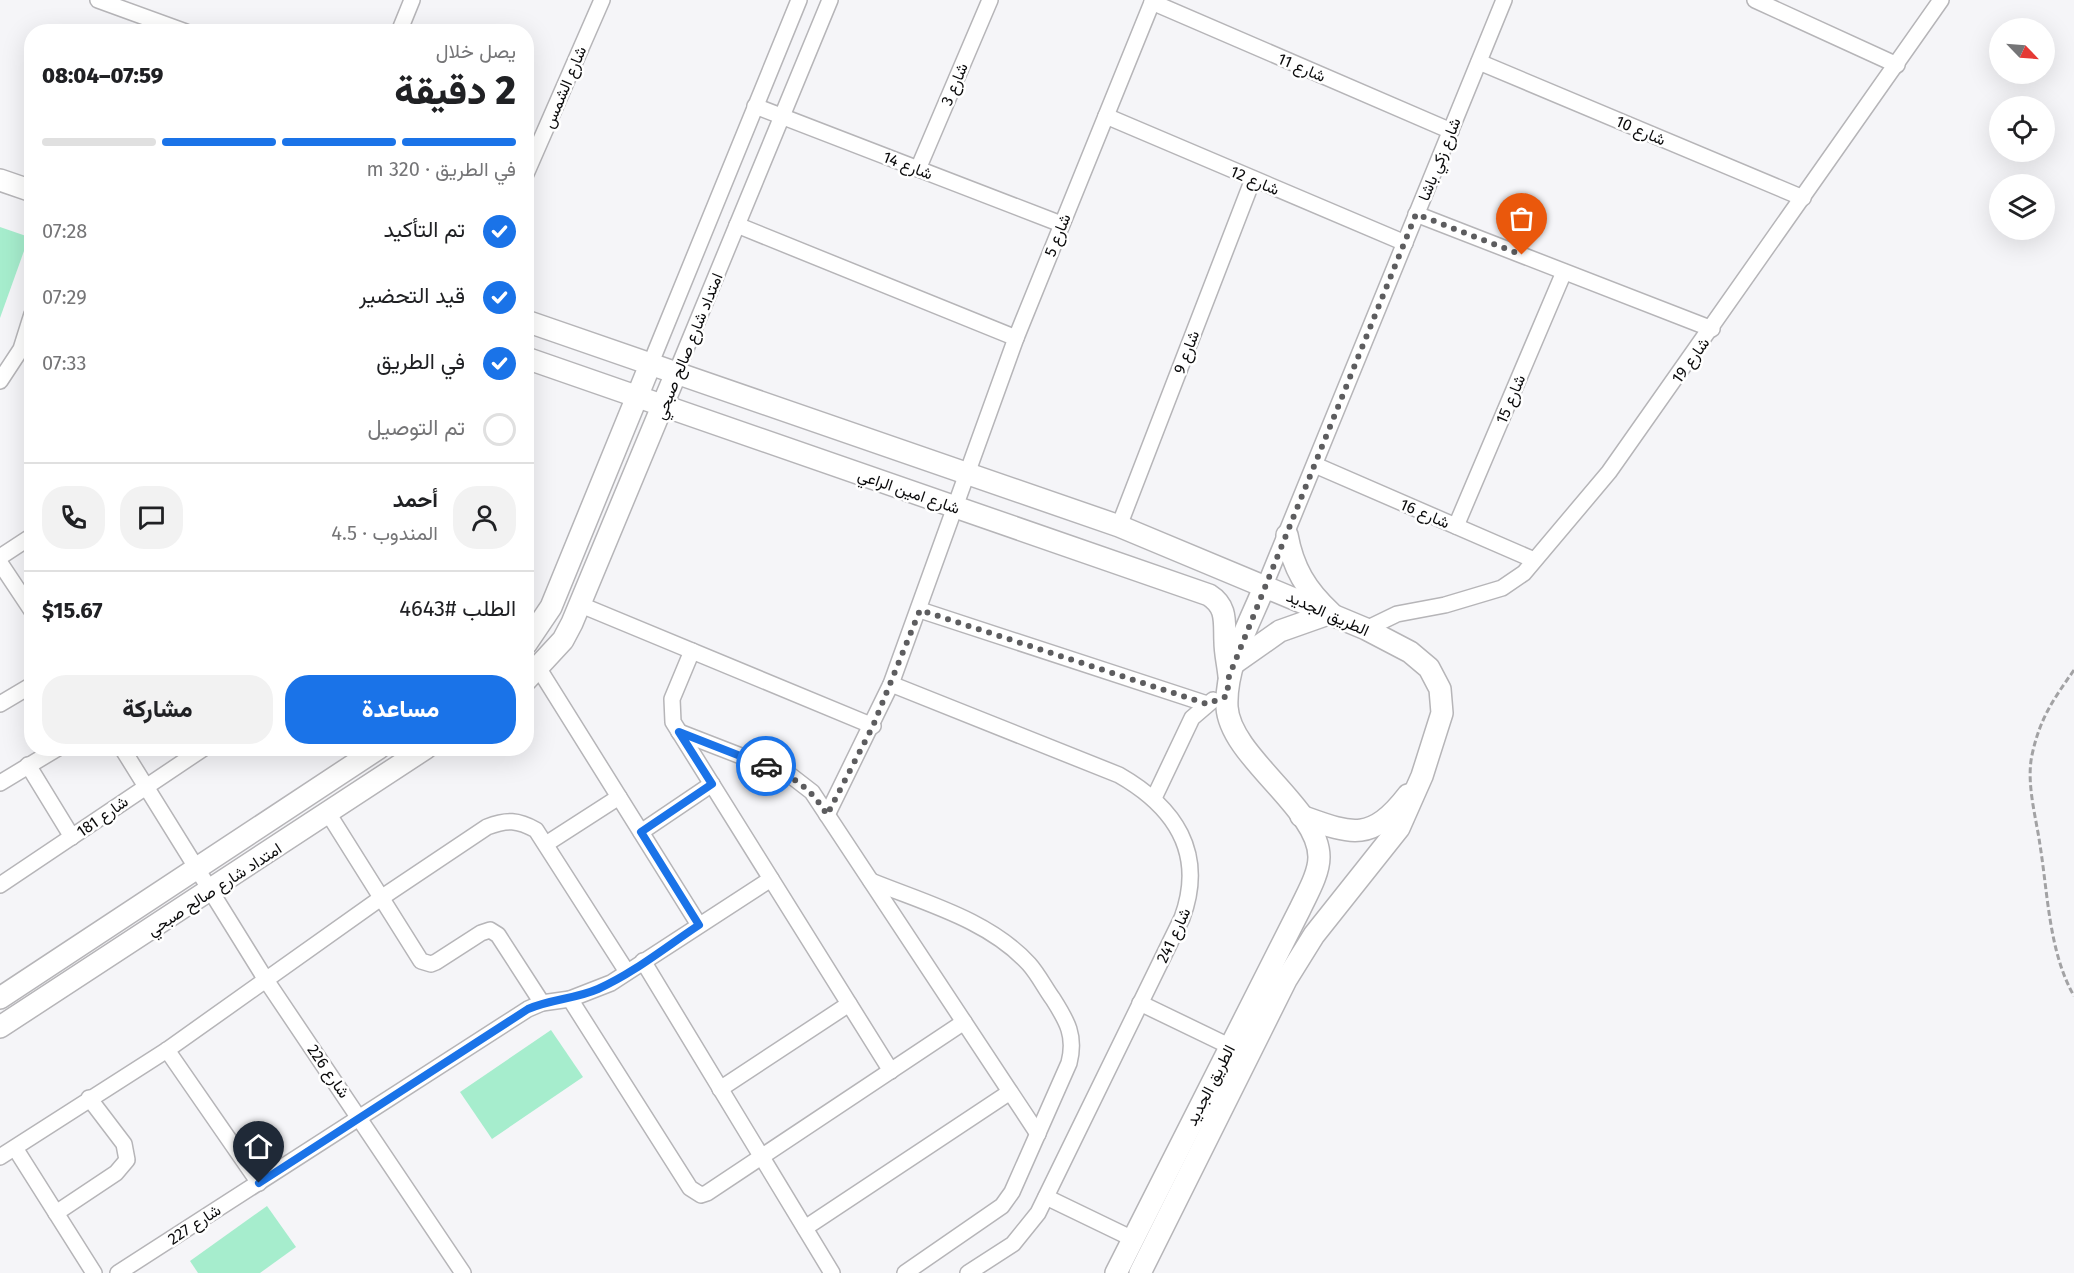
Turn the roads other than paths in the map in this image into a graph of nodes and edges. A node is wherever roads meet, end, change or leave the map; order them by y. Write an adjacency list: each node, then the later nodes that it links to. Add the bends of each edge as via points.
1 (98, 0): 12 (street)
2 (412, 0): 13 (street)
3 (602, 0): 20 (street, شارع الشمس)
4 (799, 0): 16 (street, امتداد شارع صالح صبحي)
5 (830, 0): 17 (street, امتداد شارع صالح صبحي)
6 (990, 0): 21 (street, شارع 3)
7 (1755, 0): 11 (street)
8 (1941, 0): 15 (street, شارع 19)
9 (1153, 1): 18 (street, شارع 5); 19 (street, شارع 11)
10 (1502, 1): 14 (street, شارع زكي باشا)
11 (1786, 6): 15 (street)
12 (164, 24)
13 (402, 24)
14 (1479, 62): 19 (street, شارع زكي باشا); 25 (street, شارع 10)
15 (1897, 65): 25 (street, شارع 19)
16 (755, 106): 17 (street, شارع 14); 36 (street, امتداد شارع صالح صبحي)
17 (782, 116): 21 (street, شارع 14); 28 (street, امتداد شارع صالح صبحي)
18 (1106, 116): 22 (street, شارع 12); 27 (street, شارع 5)
19 (1451, 131): 26 (street, شارع زكي باشا)
20 (534, 156)
21 (918, 169): 27 (street, شارع 14)
22 (1253, 179): 29 (street, شارع 12); 44 (street, شارع 9)
23 (0, 180): 24 (street)
24 (24, 188)
25 (1803, 198): 32 (street, شارع 19)
26 (1416, 214): 29 (street, شارع زكي باشا); 30 (street)
27 (1061, 224): 33 (street, شارع 5)
28 (737, 225): 33 (street); 37 (street, امتداد شارع صالح صبحي)
29 (1404, 243): 41 (street, شارع زكي باشا)
30 (1564, 272): 32 (street); 45 (street, شارع 15)
31 (534, 324): 36 (street)
32 (1712, 329): 49 (street, شارع 19, via 1609,472)
33 (1016, 338): 42 (street, شارع 5)
34 (24, 353): 38 (street)
35 (534, 363): 39 (street, شارع امين الراعي)
36 (650, 365): 37 (street); 39 (street, امتداد شارع صالح صبحي)
37 (676, 373): 40 (street, امتداد شارع صالح صبحي); 42 (street)
38 (0, 381)
39 (638, 396): 40 (street, شارع امين الراعي); 57 (street, امتداد شارع صالح صبحي, via 551,607)
40 (663, 406): 43 (street, شارع امين الراعي); 53 (street, امتداد شارع صالح صبحي)
41 (1315, 465): 45 (street, شارع 16); 46 (street, شارع زكي باشا)
42 (967, 472): 43 (street, شارع 5); 44 (street)
43 (954, 506): 54 (street, شارع 5); 61 (street, شارع امين الراعي, via 1215,598 1225,616)
44 (1119, 526): 51 (street)
45 (1456, 526): 49 (street, شارع 16)
46 (1287, 535): 51 (street, شارع زكي باشا); 55 (street, via 1300,579)
47 (24, 541): 48 (street)
48 (0, 557)
49 (1534, 561): 56 (street, شارع 19, via 1502,588 1397,614)
50 (0, 563): 52 (street)
51 (1265, 585): 55 (street, الطريق الجديد); 61 (street, الطريق الجديد)
52 (24, 599)
53 (581, 605): 58 (street); 59 (street, امتداد شارع صالح صبحي, via 563,640)
54 (920, 610): 62 (street, شارع 5); 65 (street)
55 (1331, 613): 56 (street, الطريق الجديد); 61 (street, via 1280,631)
56 (1366, 629): 74 (street, الطريق الجديد, via 1410,652 1429,668 1440,689 1442,713)
57 (534, 632)
58 (692, 651): 66 (street); 67 (street, via 670,711)
59 (534, 674)
60 (534, 676): 78 (street)
61 (1230, 678): 65 (street); 82 (street, الطريق الجديد, via 1227,709 1236,735)
62 (891, 684): 66 (street, شارع 5); 79 (street, شارع 241, via 1119,775)
63 (24, 690): 64 (street)
64 (0, 704)
65 (1207, 704): 79 (street, via 1192,718)
66 (873, 726): 81 (street, شارع 5)
67 (679, 732): 76 (street); 81 (street, via 790,775 812,792)
68 (43, 756): 73 (street)
69 (127, 756): 77 (street, شارع 226)
70 (192, 756): 77 (street, شارع 181)
71 (367, 756): 86 (street, امتداد شارع صالح صبحي)
72 (414, 756): 80 (street, امتداد شارع صالح صبحي)
73 (27, 765): 75 (street); 84 (street)
74 (1422, 776): 82 (street, via 1386,819 1361,831 1342,831); 126 (street, الطريق الجديد, via 1399,828 1314,935 1286,980)
75 (0, 783)
76 (712, 784): 83 (street); 87 (street)
77 (146, 786): 84 (street, شارع 181); 86 (street, شارع 226)
78 (619, 797): 83 (street); 85 (street)
79 (1154, 798): 99 (street, شارع 241, via 1186,844 1191,881 1182,918)
80 (328, 813): 90 (street, امتداد شارع صالح صبحي); 91 (street)
81 (827, 815): 88 (street)
82 (1301, 816): 103 (street, الطريق الجديد, via 1318,848 1319,861 1300,909)
83 (641, 832): 92 (street)
84 (72, 837): 89 (street, شارع 181)
85 (546, 844): 91 (street, via 536,830 521,822 503,820); 94 (street)
86 (197, 868): 90 (street, شارع 226); 96 (street, امتداد شارع صالح صبحي)
87 (771, 879): 92 (street, شارع 227); 100 (street)
88 (871, 881): 101 (street); 110 (street, via 991,932 1037,975 1065,1018 1073,1048)
89 (0, 885)
90 (211, 891): 95 (street, شارع 226); 102 (street, امتداد شارع صالح صبحي)
91 (381, 898): 95 (street); 98 (street, via 417,957 425,963 436,962 485,930 495,932)
92 (699, 925): 93 (street, شارع 227)
93 (643, 962): 94 (street, شارع 227); 106 (street)
94 (627, 972): 97 (street, شارع 227)
95 (266, 980): 104 (street); 109 (street, شارع 226)
96 (0, 998)
97 (570, 999): 98 (street, شارع 227); 113 (street, via 695,1193 707,1193)
98 (542, 1003): 109 (street, شارع 227)
99 (1140, 1003): 103 (street); 115 (street, شارع 241)
100 (849, 1004): 105 (street); 106 (street)
101 (964, 1022): 105 (street); 107 (street)
102 (0, 1027)
103 (1229, 1046): 118 (street, الطريق الجديد)
104 (167, 1050): 108 (street); 114 (street)
105 (891, 1071): 113 (street)
106 (720, 1089): 113 (street)
107 (1010, 1092): 110 (street); 117 (street)
108 (89, 1098): 111 (street); 116 (street, via 124,1144 127,1160 116,1173)
109 (360, 1116): 114 (street, شارع 227); 121 (street, شارع 226)
110 (1038, 1134): 123 (street, via 1002,1206)
111 (15, 1148): 112 (street); 116 (street)
112 (0, 1157)
113 (762, 1157): 117 (street)
114 (259, 1183): 120 (street, شارع 227)
115 (1046, 1197): 118 (street); 124 (street, شارع 241, via 1022,1235)
116 (56, 1213): 119 (street)
117 (805, 1228): 122 (street)
118 (1133, 1239): 125 (street, الطريق الجديد)
119 (94, 1273)
120 (118, 1273)
121 (464, 1273)
122 (832, 1273)
123 (905, 1273)
124 (968, 1273)
125 (1116, 1273)
126 (1140, 1273)

